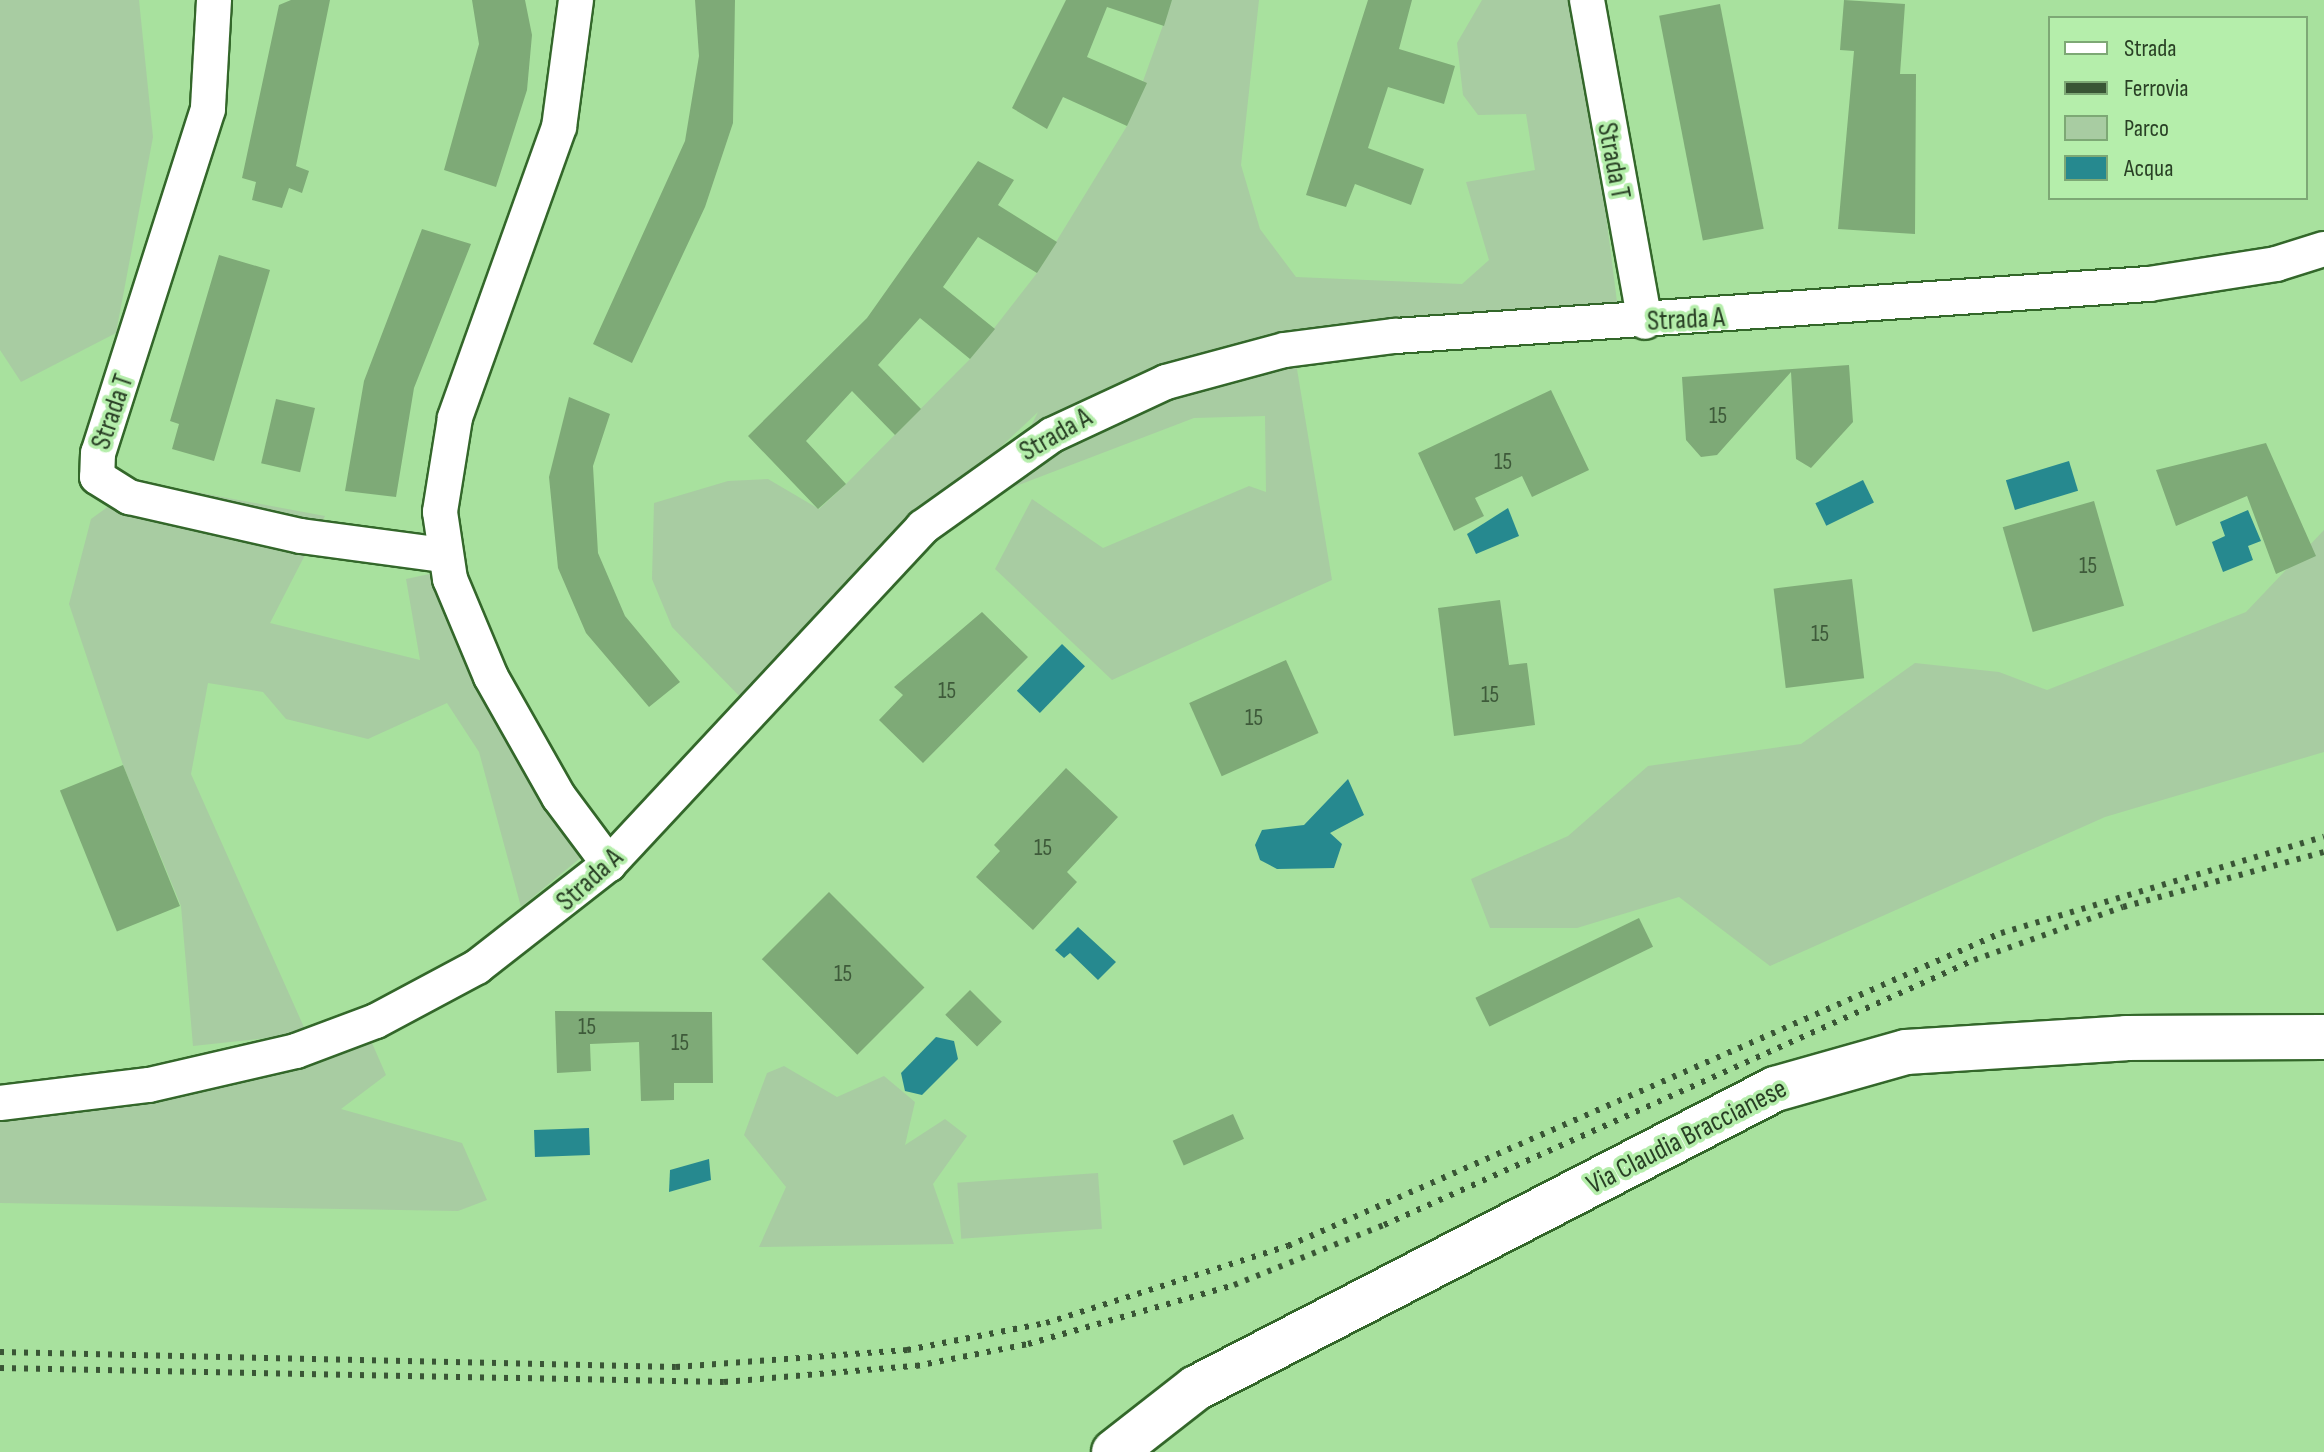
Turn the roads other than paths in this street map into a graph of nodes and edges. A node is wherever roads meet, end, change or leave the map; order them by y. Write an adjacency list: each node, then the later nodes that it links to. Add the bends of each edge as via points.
1 (214, 0): 6 (street, Strada T, via 205,118 98,453 97,477 114,492 272,529)
2 (576, 0): 6 (street, via 559,127 448,445 441,499)
3 (1587, 0): 5 (street, Strada T)
4 (2324, 249): 5 (street, Strada A, via 2163,283)
5 (1645, 322): 7 (street, Strada A, via 1285,350 1166,382 1080,420 999,469 901,546)
6 (444, 555): 7 (street, via 524,740)
7 (609, 864): 9 (street, Strada A, via 487,960 335,1037 149,1085)
8 (2324, 1037): 10 (main road, Via Claudia Braccianese, via 2126,1038 1937,1049 1775,1089 1196,1388)
9 (0, 1103)
10 (1114, 1452)

